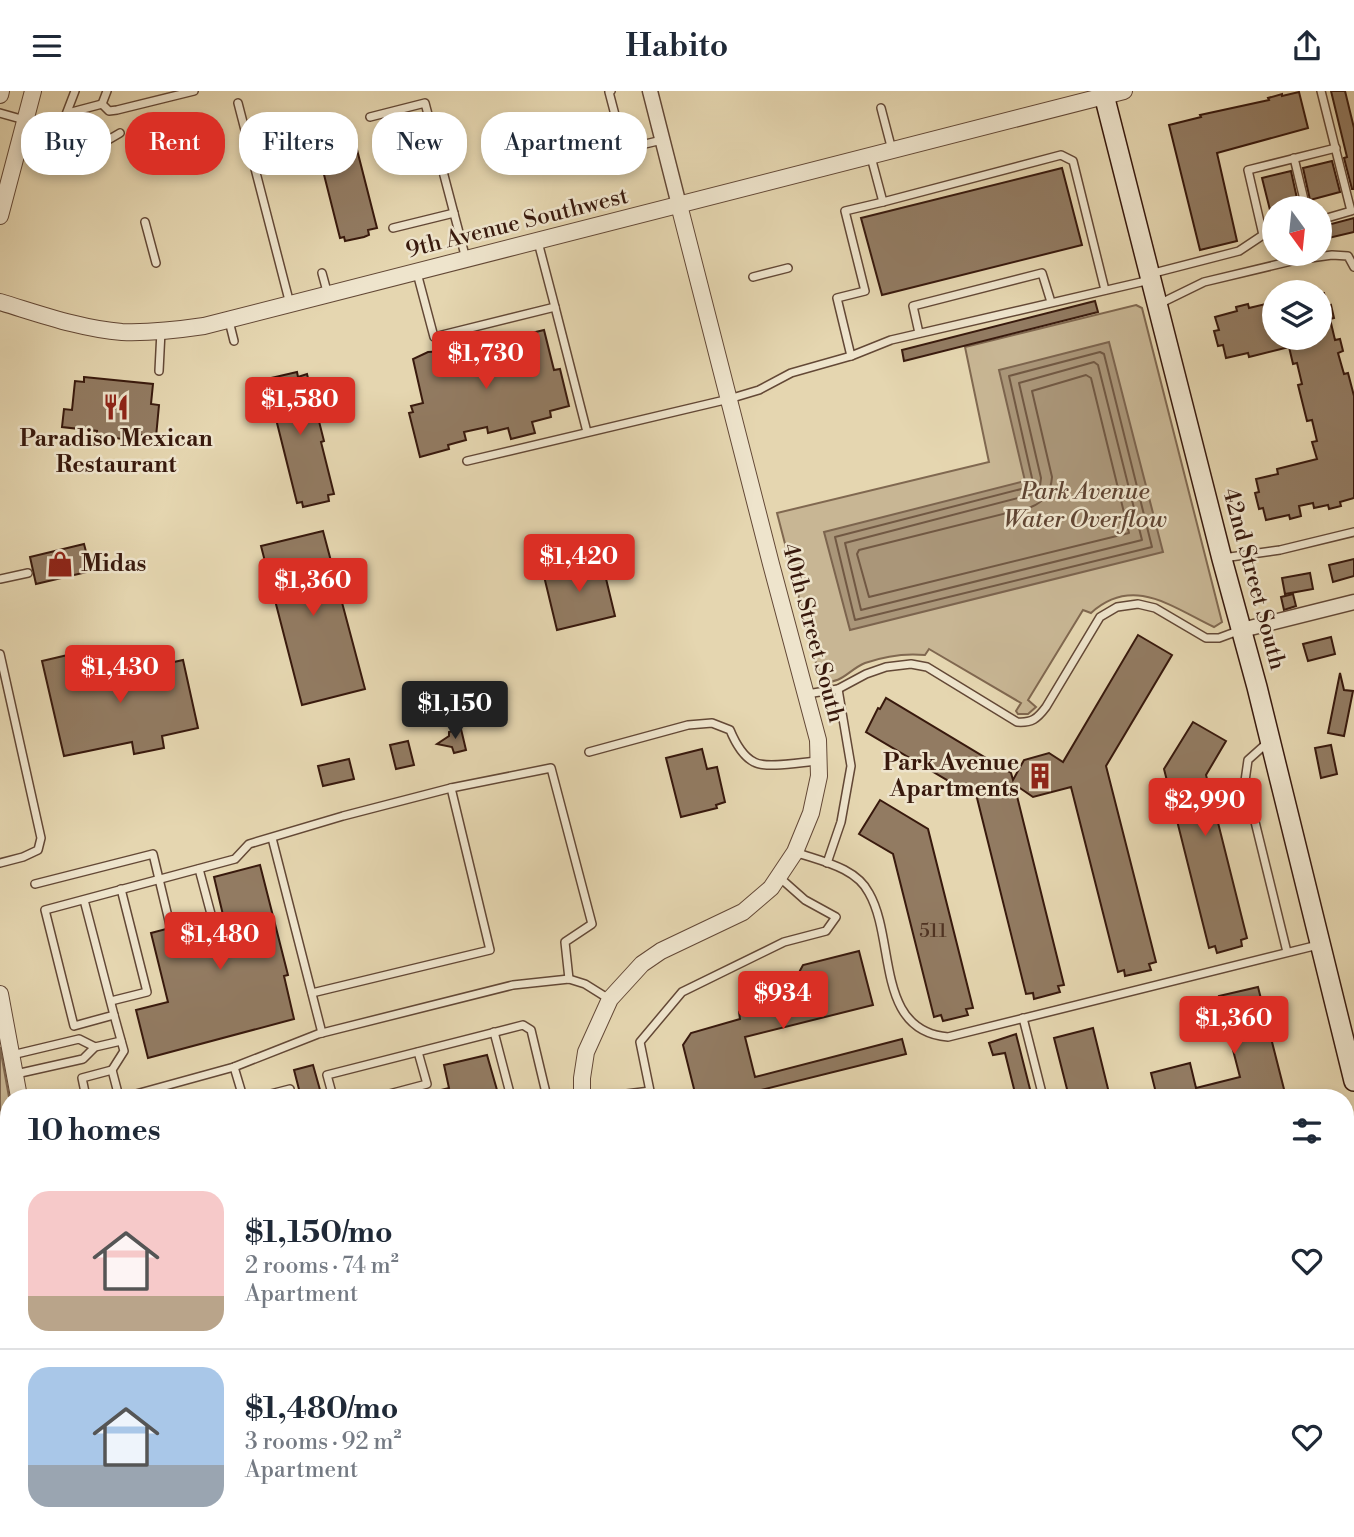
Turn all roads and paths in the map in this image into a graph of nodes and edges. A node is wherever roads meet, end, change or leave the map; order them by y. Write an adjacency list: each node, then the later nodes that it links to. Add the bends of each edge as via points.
1 (33, 91): 13 (street)
2 (75, 91): 14 (lane)
3 (107, 91): 11 (lane)
4 (194, 91): 11 (lane, via 117,110 109,111)
5 (611, 91): 22 (lane, via 624,149)
6 (650, 91): 22 (street, 40th Street South)
7 (1124, 91): 9 (street, 9th Avenue Southwest)
8 (1321, 91): 23 (lane)
9 (1104, 93): 24 (street, 9th Avenue Southwest); 45 (main road, 42nd Street South)
10 (238, 103): 50 (lane)
11 (102, 104): 15 (lane)
12 (881, 108): 24 (lane)
13 (27, 112)
14 (68, 112)
15 (72, 112)
16 (0, 113): 18 (lane)
17 (370, 117): 30 (lane, via 425,103)
18 (21, 120)
19 (120, 133): 21 (lane)
20 (21, 136): 31 (street)
21 (111, 138)
22 (663, 140): 29 (street, 40th Street South)
23 (1336, 148): 26 (lane); 32 (lane, via 1351,211)
24 (892, 151): 25 (street, 9th Avenue Southwest)
25 (871, 156): 28 (lane); 29 (street, 9th Avenue Southwest)
26 (1294, 159): 27 (lane); 35 (lane, via 1248,170)
27 (1303, 196)
28 (883, 202): 46 (lane, via 1060,155 1073,161); 57 (lane, via 845,211 865,291 837,299)
29 (679, 205): 37 (street, 9th Avenue Southwest); 59 (street, 40th Street South)
30 (454, 213): 34 (lane); 38 (lane)
31 (0, 216)
32 (1332, 217)
33 (145, 222): 39 (lane)
34 (393, 228)
35 (1262, 231)
36 (1262, 236): 45 (lane, via 1240,251)
37 (538, 242): 38 (street, 9th Avenue Southwest); 52 (lane)
38 (466, 260): 42 (street, 9th Avenue Southwest)
39 (156, 263)
40 (1354, 267): 51 (lane, via 1348,256 1296,260 1205,282)
41 (789, 268): 44 (lane)
42 (417, 272): 47 (street, 9th Avenue Southwest); 52 (lane, via 434,337)
43 (322, 273): 47 (lane)
44 (753, 277)
45 (1150, 277): 46 (lane); 51 (main road, 42nd Street South)
46 (1105, 290): 49 (lane)
47 (328, 295): 50 (street, 9th Avenue Southwest)
48 (0, 302): 54 (street, 9th Avenue Southwest, via 91,327)
49 (1051, 303): 55 (lane); 55 (lane, via 1042,273 913,306)
50 (290, 305): 53 (street, 9th Avenue Southwest)
51 (1157, 305): 63 (main road, 42nd Street South)
52 (555, 307): 60 (lane)
53 (228, 320): 54 (street, 9th Avenue Southwest); 56 (lane)
54 (161, 331): 58 (lane)
55 (919, 333): 57 (lane)
56 (234, 341)
57 (851, 356): 59 (lane, via 791,373)
58 (159, 371)
59 (729, 399): 60 (lane); 70 (street, 40th Street South)
60 (587, 432): 61 (lane)
61 (467, 461)
62 (1354, 532): 63 (lane)
63 (1222, 559): 67 (main road, 42nd Street South)
64 (29, 573): 65 (lane)
65 (0, 579)
66 (1354, 602): 67 (street)
67 (1241, 630): 69 (lane, via 1206,638 1155,608 1138,604 1117,607 1100,617 1046,707 1028,723 1010,719 927,667 911,664 886,667); 71 (main road, 42nd Street South)
68 (0, 654): 77 (lane, via 41,838 38,850)
69 (838, 688): 70 (lane); 78 (lane, via 851,766 841,822)
70 (807, 694): 73 (street, 40th Street South)
71 (1271, 741): 87 (main road, 42nd Street South); 88 (lane, via 1248,760 1245,781)
72 (589, 752): 73 (lane, via 688,725 712,723 730,730 738,748 755,763)
73 (819, 761): 76 (street, 40th Street South, via 811,814)
74 (452, 789): 75 (lane); 89 (lane, via 551,768 592,924 565,942); 90 (lane, via 490,950)
75 (272, 838): 79 (lane, via 249,844 235,859); 90 (lane)
76 (795, 852): 78 (lane); 80 (street, 40th Street South)
77 (0, 863)
78 (827, 863): 95 (lane, via 845,870 869,892 896,996 912,1024 923,1032 948,1037)
79 (199, 869): 81 (lane); 85 (lane)
80 (779, 876): 92 (street, 40th Street South, via 743,912 652,957); 116 (lane, via 804,900 836,917 826,931 783,942 682,992 640,1042)
81 (159, 879): 82 (lane, via 153,854); 83 (lane); 86 (lane)
82 (35, 884)
83 (121, 889): 84 (lane); 93 (lane, via 146,992)
84 (84, 900): 93 (lane); 94 (lane, via 45,910 74,1026)
85 (211, 914)
86 (170, 925)
87 (1322, 944): 88 (lane); 105 (main road, 42nd Street South)
88 (1287, 952): 95 (lane)
89 (569, 979): 92 (lane); 97 (lane, via 513,985)
90 (312, 993): 97 (lane)
91 (0, 994): 101 (street)
92 (610, 999): 115 (street, 40th Street South, via 586,1052)
93 (111, 1001): 94 (lane)
94 (114, 1015): 98 (lane)
95 (1023, 1018): 117 (lane)
96 (494, 1032): 100 (lane); 113 (lane); 114 (lane, via 523,1025 531,1030)
97 (322, 1033): 102 (lane)
98 (121, 1041): 99 (lane); 103 (lane, via 124,1051)
99 (95, 1047): 101 (lane, via 79,1039); 104 (lane, via 83,1059)
100 (418, 1052): 111 (lane, via 327,1075); 112 (lane, via 427,1084)
101 (12, 1055): 104 (street)
102 (234, 1067): 109 (lane); 110 (lane)
103 (112, 1070): 107 (lane, via 82,1078); 108 (lane)
104 (16, 1075): 106 (street)
105 (1354, 1081)
106 (18, 1089)
107 (84, 1089)
108 (117, 1089)
109 (154, 1089)
110 (241, 1089)
111 (331, 1089)
112 (408, 1089)
113 (509, 1089)
114 (545, 1089)
115 (582, 1089)
116 (650, 1089)
117 (1041, 1089)

